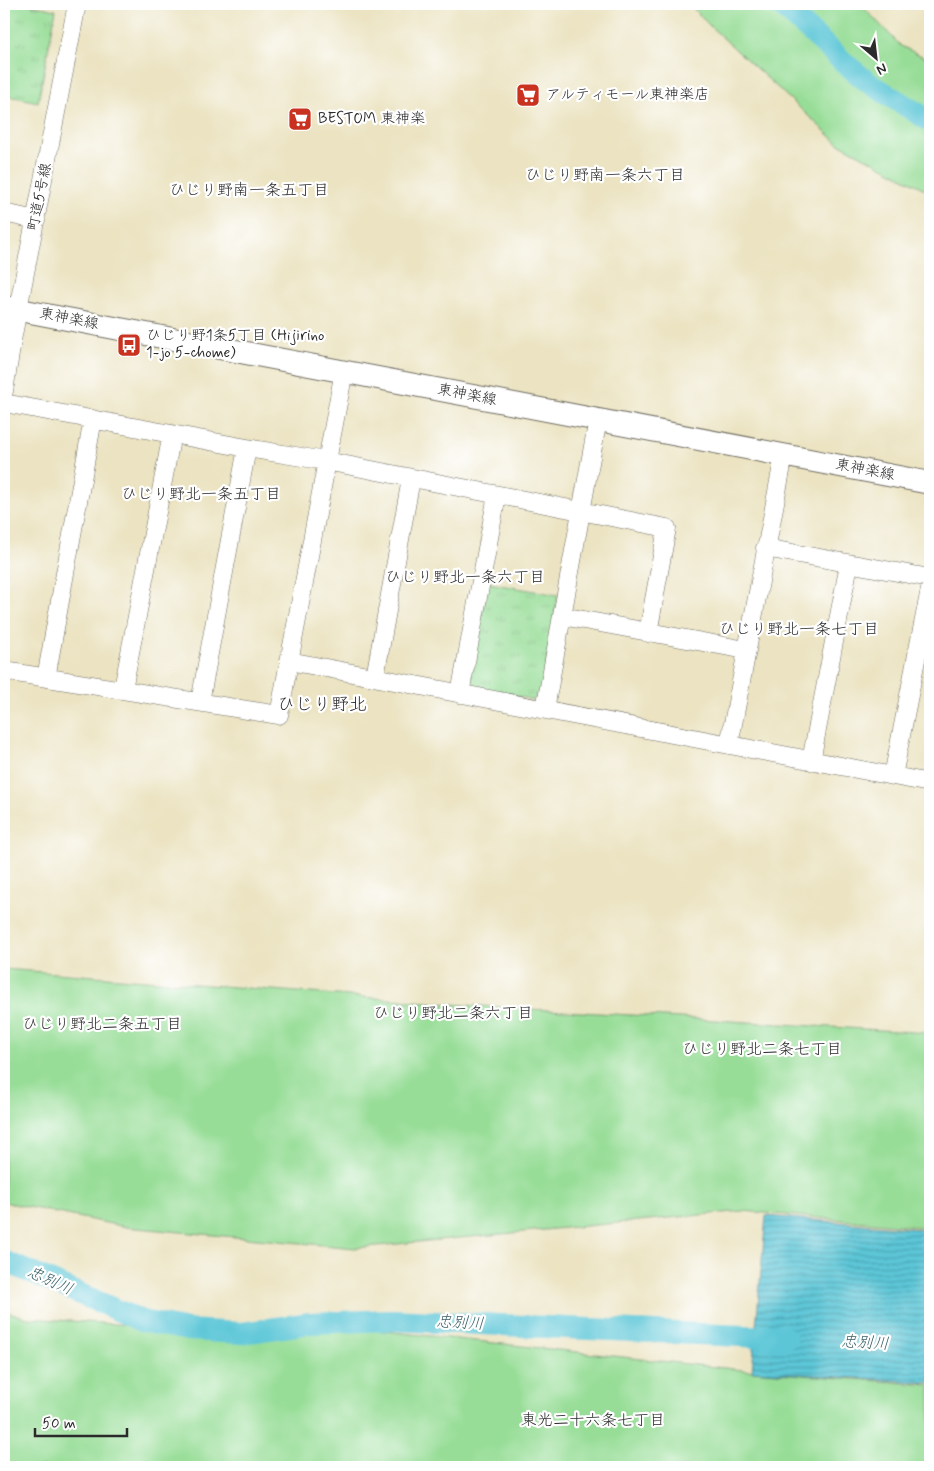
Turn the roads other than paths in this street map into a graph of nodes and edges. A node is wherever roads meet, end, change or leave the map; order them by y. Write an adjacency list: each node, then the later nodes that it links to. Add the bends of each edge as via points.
1 (77, 4): 3 (street, 町道5号線)
2 (4, 214): 3 (street)
3 (36, 220): 4 (street, 町道5号線)
4 (11, 308): 5 (main road, 東神楽線); 6 (street, 町道5号線)
5 (344, 371): 9 (main road, 東神楽線); 13 (street)
6 (4, 391)
7 (4, 403): 8 (street)
8 (93, 419): 10 (street); 27 (street)
9 (598, 420): 12 (main road, 東神楽線); 17 (street)
10 (172, 434): 11 (street); 29 (street)
11 (247, 448): 13 (street); 31 (street)
12 (784, 455): 15 (main road, 東神楽線); 18 (street)
13 (326, 461): 14 (street); 25 (street)
14 (411, 479): 16 (street); 28 (street)
15 (930, 482)
16 (497, 496): 17 (street); 30 (street)
17 (582, 511): 22 (street); 23 (street, via 667,528)
18 (765, 548): 19 (street); 24 (street)
19 (849, 564): 20 (street); 34 (street)
20 (930, 578)
21 (930, 589): 35 (street)
22 (562, 616): 23 (street); 32 (street)
23 (648, 633): 24 (street)
24 (746, 650): 33 (street)
25 (289, 661): 28 (street); 31 (street, via 279,715)
26 (4, 671): 27 (street)
27 (46, 678): 29 (street)
28 (375, 678): 30 (street)
29 (122, 689): 31 (street)
30 (460, 694): 32 (street)
31 (200, 702)
32 (545, 709): 33 (street)
33 (729, 745): 34 (street)
34 (811, 760): 35 (street)
35 (893, 776): 36 (street)
36 (930, 783)

